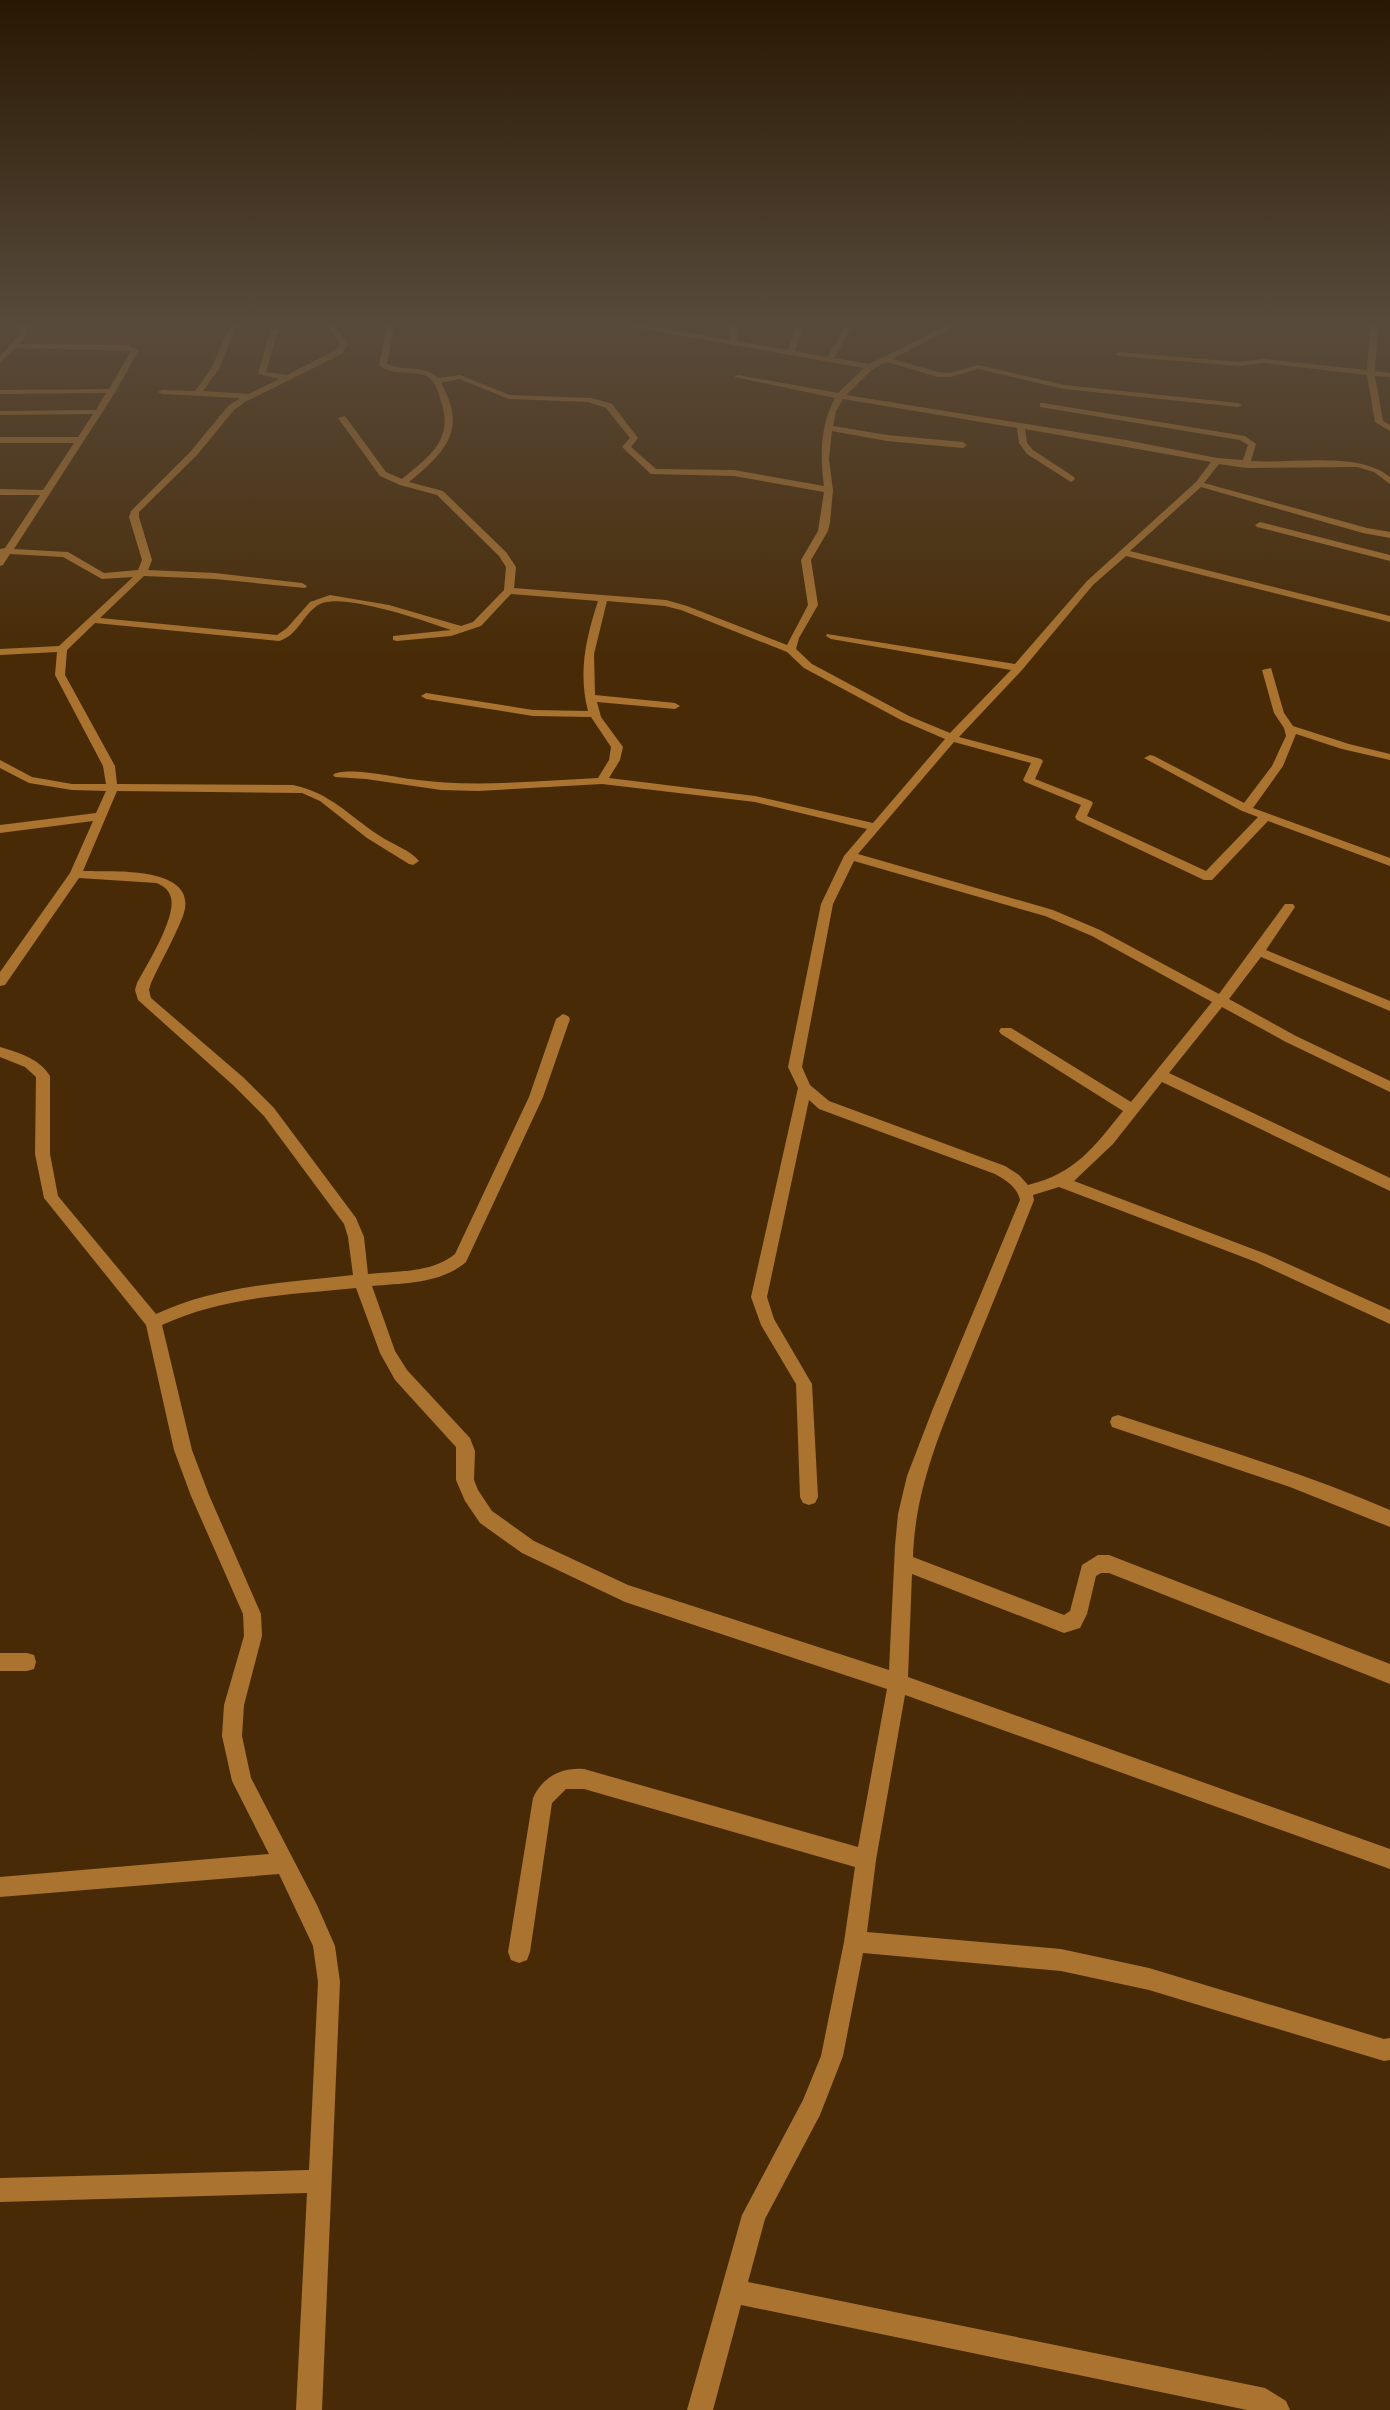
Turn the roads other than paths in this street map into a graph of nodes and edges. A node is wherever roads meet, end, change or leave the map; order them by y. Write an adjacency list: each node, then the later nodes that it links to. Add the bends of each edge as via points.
1 (84, 433): 12 (street)
2 (210, 433): 29 (street, via 135,511 147,560)
3 (353, 433): 18 (street, via 378,469)
4 (448, 433): 18 (street, via 440,451)
5 (630, 433): 20 (street, via 634,438 626,447 654,472 734,473)
6 (827, 433): 20 (street, via 825,459)
7 (860, 433): 13 (street)
8 (1023, 433): 16 (street, via 1026,447)
9 (1067, 433): 14 (street)
10 (1215, 433): 15 (street, via 1242,438 1252,444)
11 (0, 440): 12 (street)
12 (80, 440): 22 (street)
13 (963, 445)
14 (1217, 461): 15 (street); 19 (street)
15 (1246, 465): 17 (street, via 1358,464 1377,470)
16 (1071, 479)
17 (1390, 481)
18 (403, 483): 31 (street, via 440,494 502,554 511,567)
19 (1199, 484): 24 (street); 26 (street)
20 (829, 490): 39 (street, via 823,531 806,560 811,612 792,640)
21 (0, 492): 22 (street)
22 (47, 493): 25 (street)
23 (1260, 525): 27 (street)
24 (1390, 535)
25 (5, 551): 28 (street); 29 (street, via 64,554 102,576)
26 (1126, 553): 33 (street); 41 (street, via 1090,583)
27 (1390, 558)
28 (0, 563)
29 (142, 573): 30 (street); 34 (street)
30 (302, 586)
31 (509, 591): 32 (street); 35 (street, via 487,616)
32 (604, 597): 39 (street, via 649,600 684,608); 44 (street, via 589,644)
33 (1390, 619)
34 (90, 620): 35 (street, via 279,638 316,601 333,598 411,612); 38 (street)
35 (462, 630): 37 (street)
36 (831, 636): 41 (street)
37 (397, 638)
38 (62, 649): 40 (street); 54 (street, via 60,675 109,766)
39 (790, 650): 48 (street, via 808,666 905,718)
40 (0, 652)
41 (1018, 668): 48 (street)
42 (1267, 670): 47 (street, via 1279,713)
43 (426, 696): 46 (street, via 534,713)
44 (591, 698): 45 (street); 46 (street)
45 (675, 706)
46 (594, 714): 53 (street, via 617,747 617,755)
47 (1289, 728): 49 (street); 55 (street, via 1291,736 1281,759)
48 (952, 738): 57 (street, via 1037,761 1029,780 1087,803 1081,817 1208,877); 58 (street)
49 (1390, 757)
50 (1150, 758): 55 (street)
51 (0, 763): 54 (street, via 29,780 72,788)
52 (339, 775): 53 (street, via 478,788)
53 (602, 781): 58 (street, via 755,799)
54 (112, 789): 56 (street); 61 (street, via 309,790)
55 (1246, 809): 57 (street)
56 (101, 816): 59 (street); 63 (street)
57 (1266, 816): 62 (street)
58 (876, 827): 60 (street)
59 (0, 829)
60 (850, 855): 67 (street, via 1049,913 1096,933); 74 (street, via 826,904 813,967 795,1068)
61 (413, 861)
62 (1390, 862)
63 (76, 874): 66 (street); 79 (street, via 158,879 176,891 180,904 177,915 144,983 145,1000 269,1113 351,1222)
64 (1289, 907): 65 (street)
65 (1260, 952): 67 (street); 68 (street)
66 (0, 982)
67 (1220, 1001): 72 (street); 73 (street)
68 (1390, 1006)
69 (563, 1019): 79 (street, via 536,1097 461,1258 450,1268 428,1274)
70 (1006, 1031): 75 (street)
71 (0, 1052): 81 (street, via 31,1064 43,1076 42,1155 51,1198)
72 (1160, 1075): 75 (street); 77 (street)
73 (1390, 1087)
74 (805, 1088): 78 (street, via 824,1105 1000,1170); 83 (street, via 759,1297 762,1314 804,1384)
75 (1132, 1110): 76 (street, via 1089,1160)
76 (1061, 1182): 78 (street); 80 (street, via 1261,1258)
77 (1390, 1185)
78 (1026, 1191): 85 (street, via 1027,1200 916,1476 907,1514)
79 (361, 1280): 81 (street, via 205,1300); 89 (street, via 388,1353 401,1375 464,1443 465,1480 486,1517 528,1546 625,1593)
80 (1390, 1317)
81 (153, 1322): 92 (street, via 183,1450 252,1614 253,1636 234,1705 232,1736 242,1781)
82 (1118, 1422): 84 (street, via 1358,1504)
83 (809, 1497)
84 (1390, 1520)
85 (903, 1562): 88 (street, via 1064,1624 1073,1622 1078,1614 1088,1571 1098,1564 1109,1564); 89 (street)
86 (0, 1662): 87 (street)
87 (27, 1662)
88 (1390, 1674)
89 (898, 1683): 90 (street); 91 (street)
90 (1390, 1858)
91 (867, 1860): 94 (street); 95 (street, via 570,1777 556,1783 543,1798)
92 (283, 1863): 93 (street); 97 (street, via 324,1946 330,1982)
93 (0, 1887)
94 (855, 1942): 96 (street, via 1061,1960 1149,1979); 99 (street, via 832,2056 812,2107 754,2215)
95 (519, 1952)
96 (1390, 2049)
97 (319, 2181): 98 (street); 100 (street)
98 (0, 2190)
99 (732, 2291): 101 (street); 102 (street, via 1265,2401)
100 (309, 2410)
101 (700, 2410)
102 (1278, 2410)

